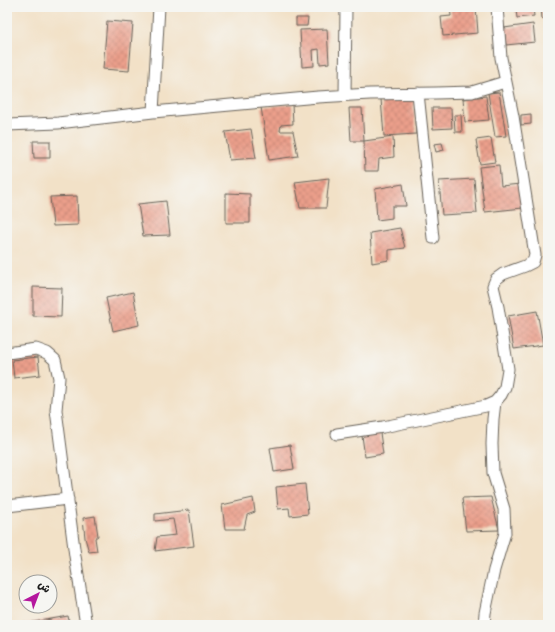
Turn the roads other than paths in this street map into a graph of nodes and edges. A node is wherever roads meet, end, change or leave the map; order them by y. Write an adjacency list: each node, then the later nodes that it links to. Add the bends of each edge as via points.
1 (159, 7): 7 (street)
2 (346, 7): 6 (street)
3 (497, 7): 4 (street)
4 (505, 82): 5 (street, via 472,92); 11 (street, via 513,116 535,254 533,262 503,274 496,279 493,286 508,369 502,395)
5 (418, 93): 6 (street); 9 (street)
6 (345, 95): 7 (street)
7 (153, 112): 8 (street, via 58,123)
8 (7, 125)
9 (433, 238)
10 (7, 353): 13 (street, via 36,350 48,353 55,360 60,378 56,410)
11 (495, 402): 12 (street, via 383,428); 16 (street, via 492,419 493,474 504,509 505,533 494,570)
12 (337, 434)
13 (68, 499): 14 (street); 15 (street)
14 (7, 506)
15 (86, 625)
16 (484, 625)

